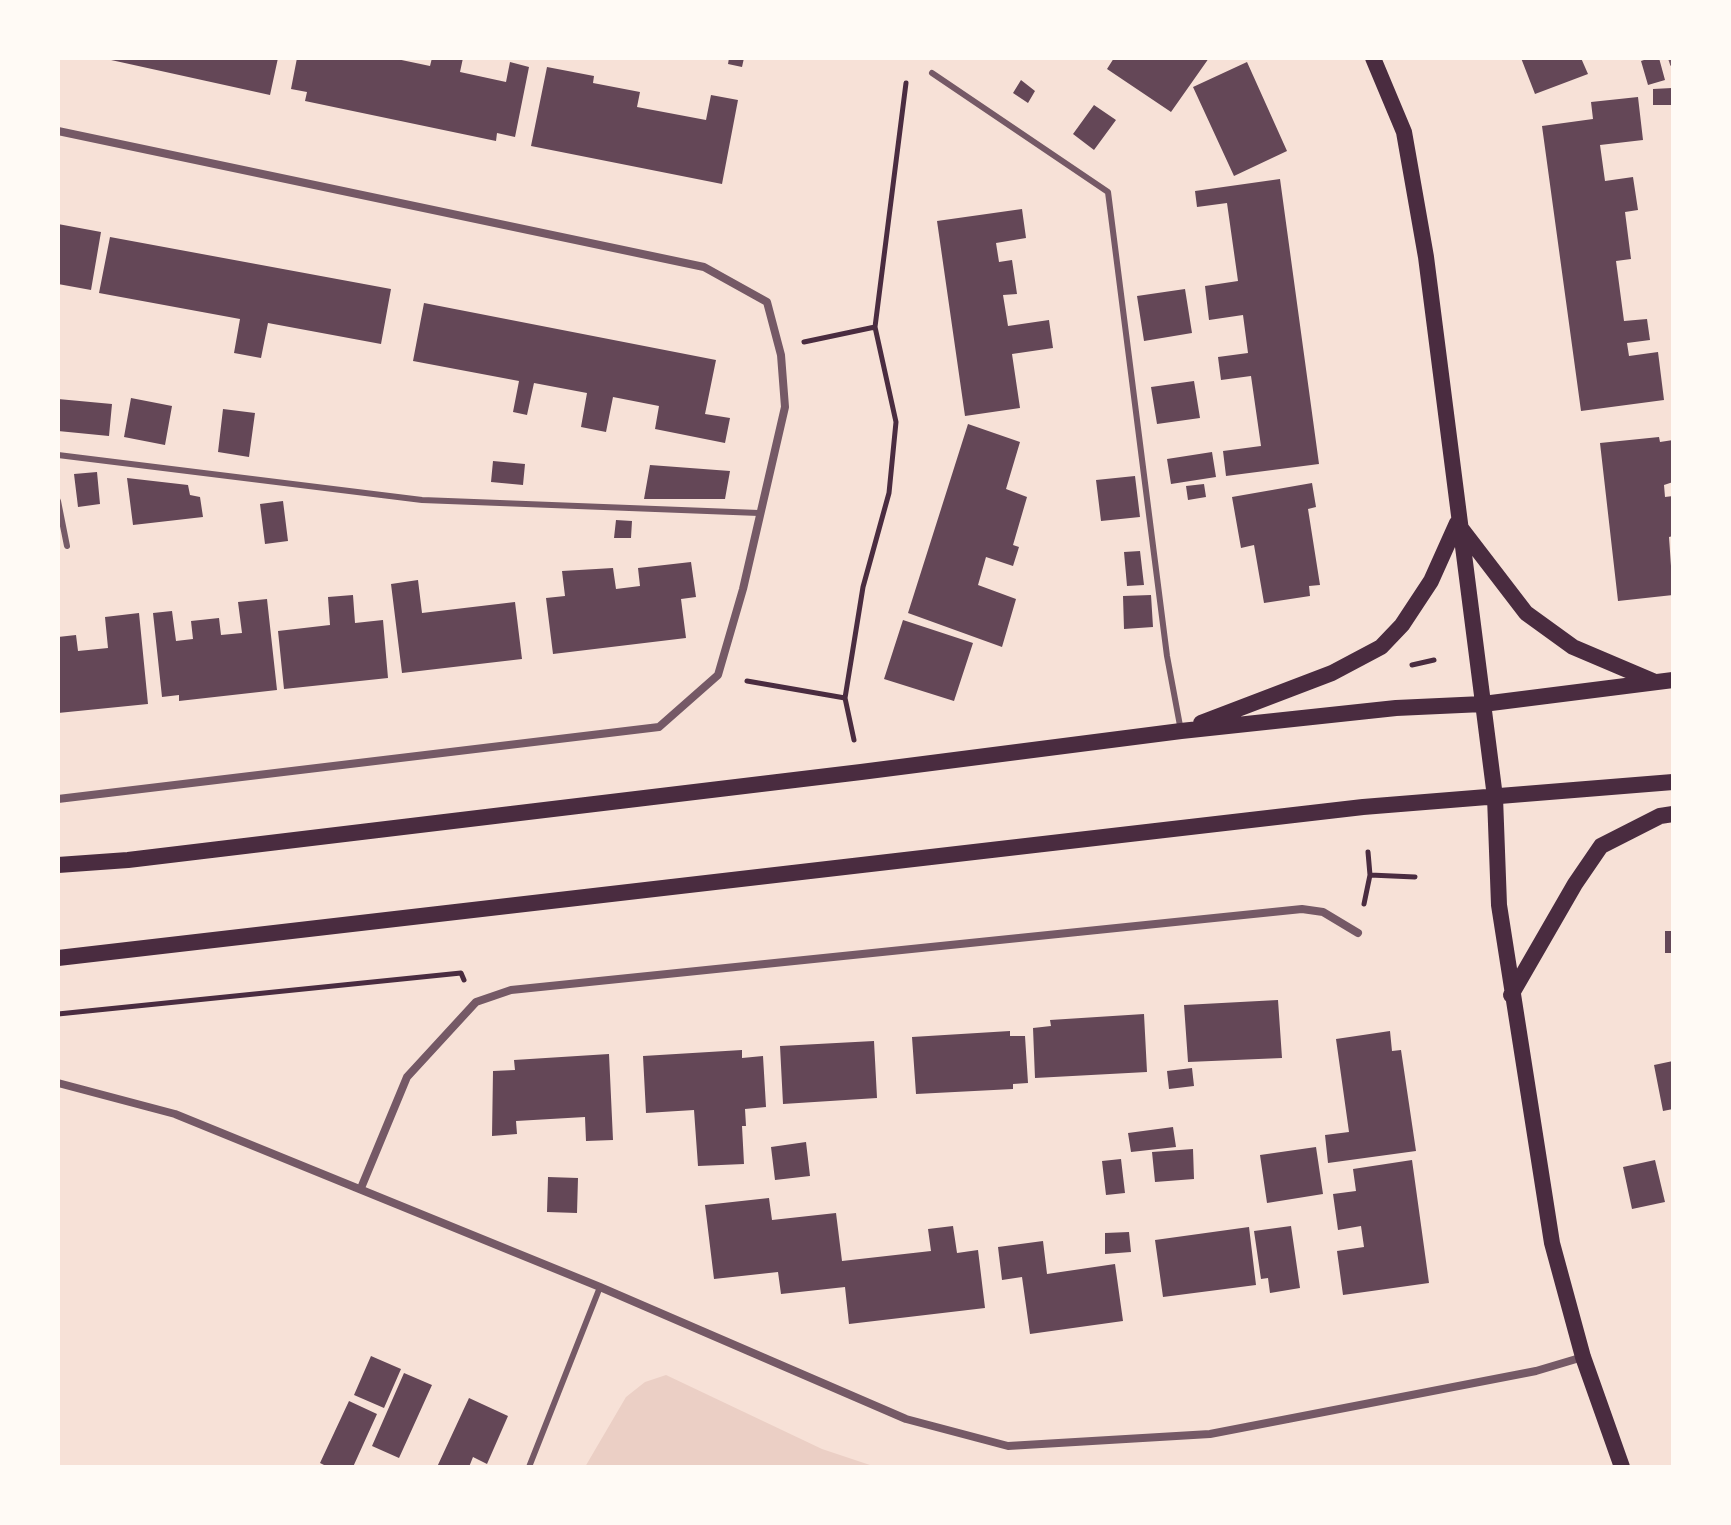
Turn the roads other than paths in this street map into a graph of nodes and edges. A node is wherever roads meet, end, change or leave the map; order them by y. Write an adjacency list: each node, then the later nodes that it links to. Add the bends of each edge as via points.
1 (1373, 58): 7 (main road, via 1404,132 1426,257)
2 (932, 73): 12 (lane, via 1108,192)
3 (58, 131): 6 (street, via 704,267 767,302 781,355 785,407)
4 (58, 455): 6 (lane, via 422,500)
5 (58, 501): 8 (lane)
6 (759, 513): 15 (street, via 718,675 659,727)
7 (1457, 523): 10 (main road, via 1526,613 1573,647); 11 (main road); 12 (main road, via 1431,581 1381,647 1332,673)
8 (67, 546)
9 (1673, 680): 10 (main road)
10 (1656, 682): 11 (main road)
11 (1483, 704): 12 (main road); 14 (main road)
12 (1181, 731): 17 (main road, via 143,859)
13 (1673, 782): 14 (main road)
14 (1495, 797): 19 (main road, via 1363,807); 20 (main road, via 1496,873)
15 (58, 799)
16 (1673, 814): 20 (main road, via 1601,846)
17 (58, 865)
18 (1358, 933): 22 (street, via 1323,912 1302,909 511,990 476,1002 407,1077)
19 (58, 958)
20 (1511, 995): 24 (main road, via 1552,1243)
21 (58, 1083): 22 (street, via 175,1114)
22 (361, 1188): 23 (street)
23 (600, 1287): 24 (street, via 906,1419 1008,1446 1210,1434 1536,1371); 25 (lane)
24 (1583, 1357): 26 (main road)
25 (529, 1467)
26 (1622, 1467)

